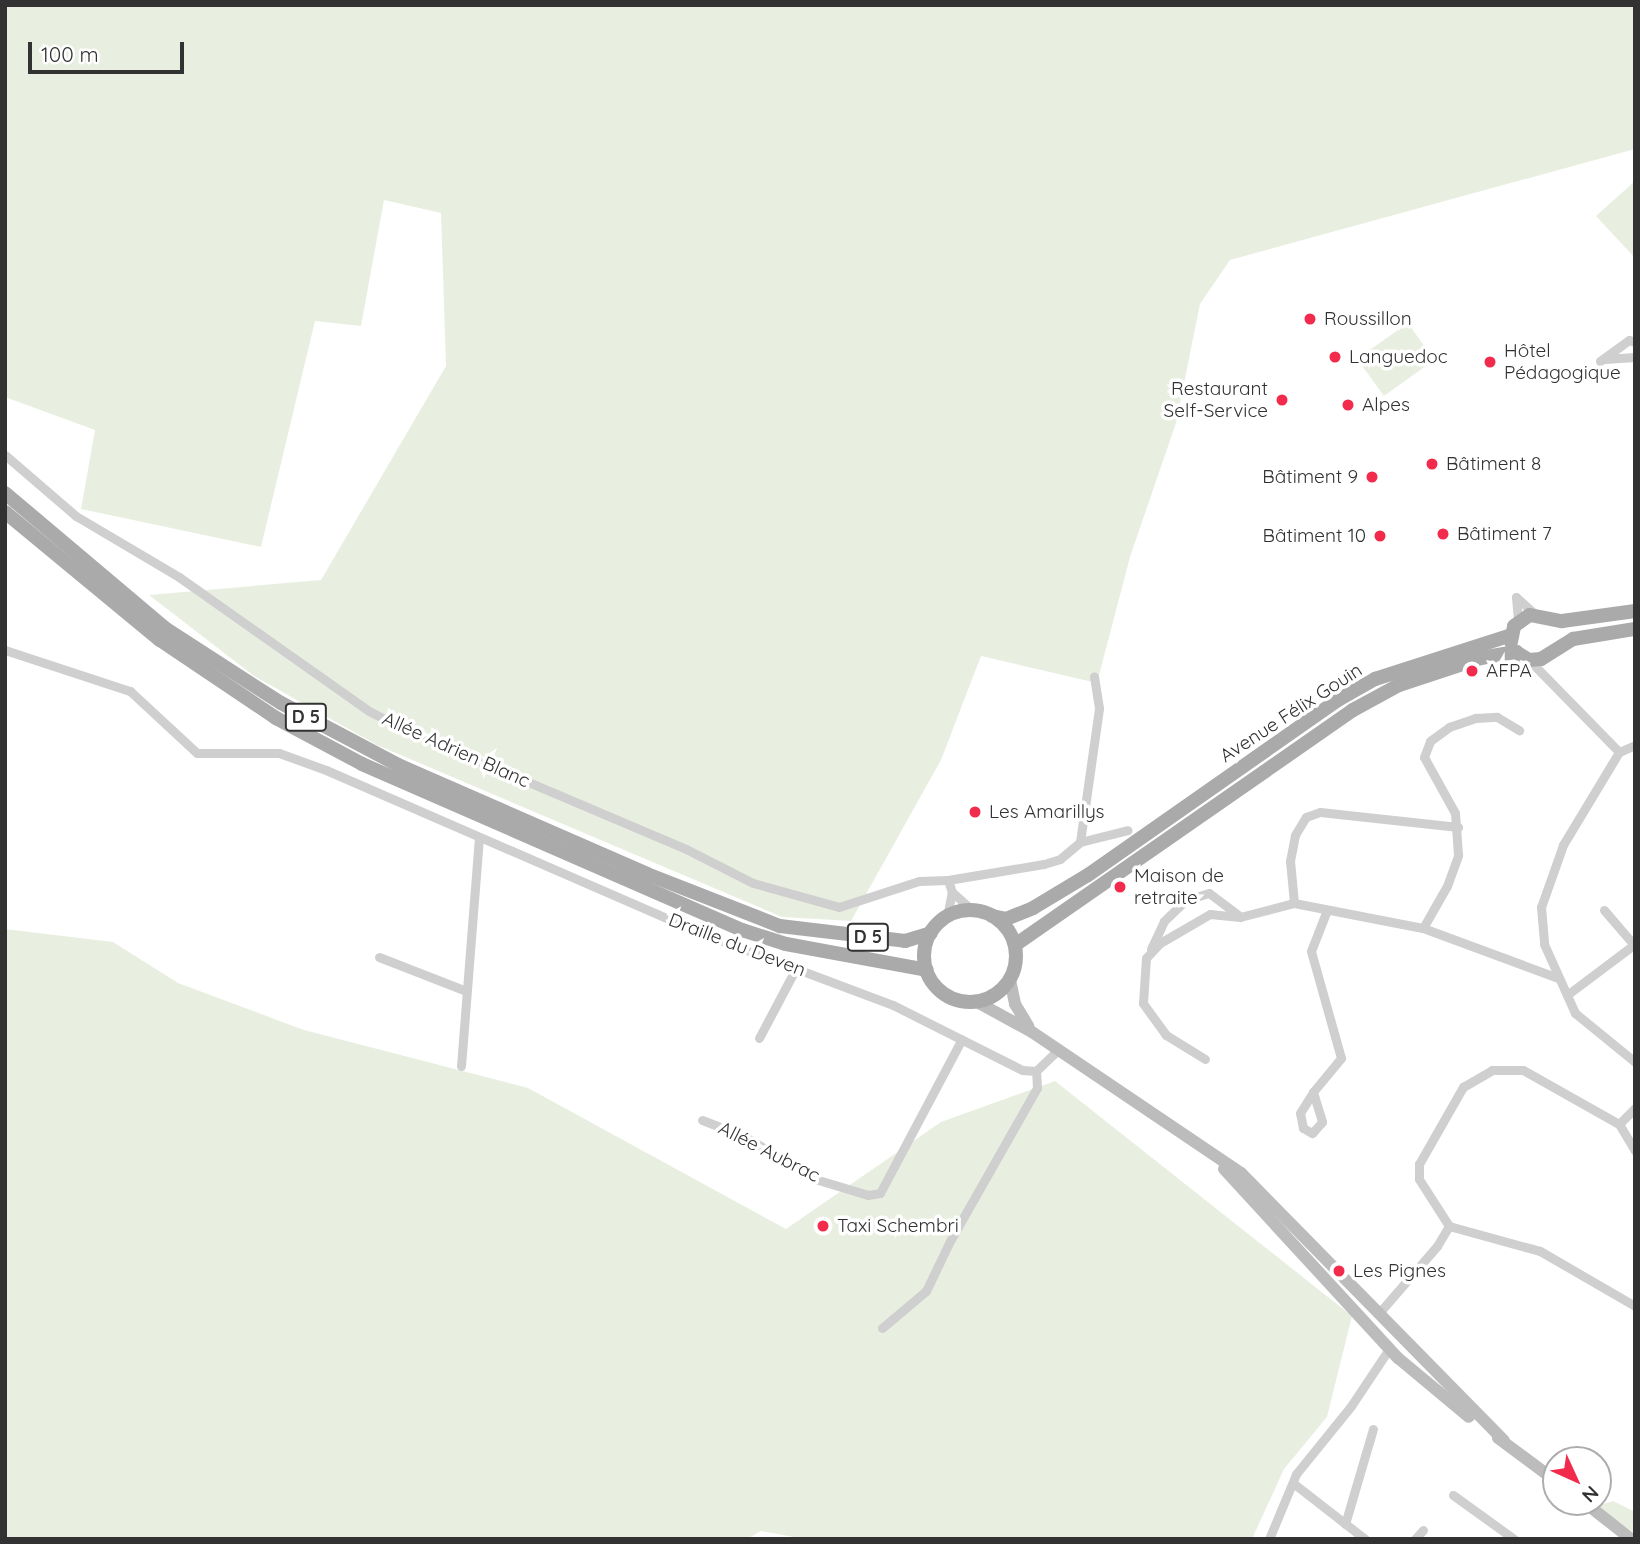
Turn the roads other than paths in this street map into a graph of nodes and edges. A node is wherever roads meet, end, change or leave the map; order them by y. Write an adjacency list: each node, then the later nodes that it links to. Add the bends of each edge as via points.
1 (1635, 342): 2 (street, via 1629,340 1600,361)
2 (1635, 357)
3 (5, 455): 24 (street, Allée Adrien Blanc, via 76,516 179,578 369,711 406,730 686,849 753,883 818,902 839,907 919,881)
4 (5, 493): 34 (main road, D 5, via 166,629 281,703 398,765 659,879 780,926 905,941)
5 (5, 512): 40 (main road, D 5, via 160,640 276,718 362,764 742,930 786,944)
6 (1635, 611): 7 (main road, via 1562,621)
7 (1541, 617): 8 (main road); 8 (street, via 1516,597); 13 (main road, via 1555,630)
8 (1518, 621): 10 (main road)
9 (1635, 629): 13 (main road, via 1573,639)
10 (1511, 635): 12 (main road); 30 (main road, Avenue Félix Gouin, via 1376,679 1338,700 1088,875 1033,908 1006,919)
11 (5, 650): 22 (street, Draille du Deven, via 131,691 197,754 279,753)
12 (1516, 652): 14 (main road); 35 (main road, Avenue Félix Gouin, via 1481,658 1399,685 1353,710)
13 (1550, 652): 14 (main road); 16 (street)
14 (1529, 660): 16 (street)
15 (1094, 676): 23 (street, via 1099,708)
16 (1548, 676): 19 (street)
17 (1519, 730): 20 (street, via 1497,718 1475,718 1449,727 1430,741 1424,757)
18 (1635, 745): 19 (street)
19 (1619, 752): 41 (street, via 1550,873 1541,907 1544,944)
20 (1458, 827): 26 (street, via 1320,812 1306,817 1295,835 1290,861); 33 (street, via 1458,855)
21 (1128, 830): 23 (street)
22 (479, 839): 39 (street, Draille du Deven); 43 (street)
23 (1080, 842): 24 (street, Allée Adrien Blanc, via 1060,859 1044,864)
24 (948, 880): 25 (street)
25 (953, 892): 29 (street); 31 (street)
26 (1294, 903): 27 (street); 32 (street)
27 (1327, 910): 33 (street); 54 (street, via 1311,951 1341,1058)
28 (1604, 910): 36 (street)
29 (972, 911): 30 (main road); 31 (main road)
30 (992, 916): 35 (main road, via 1006,928)
31 (947, 917): 34 (main road)
32 (1240, 917): 37 (street, via 1210,914); 37 (street, via 1209,893 1185,900 1164,921)
33 (1423, 928): 41 (street)
34 (931, 933): 40 (main road, via 925,951)
35 (1015, 945): 42 (main road, via 1016,963)
36 (1634, 945): 44 (street)
37 (1150, 952): 50 (street, via 1143,1003 1166,1035)
38 (379, 957): 43 (street)
39 (796, 968): 47 (street); 48 (street, Draille du Deven, via 893,1005)
40 (927, 971): 45 (main road, via 946,995)
41 (1559, 978): 44 (street)
42 (1010, 980): 45 (main road, via 996,995); 46 (main road, via 1015,1004)
43 (466, 990): 52 (street)
44 (1567, 995): 51 (street, via 1575,1013 1595,1033)
45 (977, 1002): 46 (main road)
46 (1032, 1032): 49 (main road)
47 (759, 1038)
48 (962, 1040): 53 (street, Draille du Deven, via 1022,1070); 56 (street, Allée Aubrac, via 880,1193 868,1195 815,1179 744,1136)
49 (1058, 1050): 53 (street); 58 (main road)
50 (1205, 1059)
51 (1635, 1062)
52 (461, 1066)
53 (1036, 1071): 64 (street, via 1037,1088 926,1291)
54 (1313, 1091)
55 (1635, 1108): 57 (street)
56 (702, 1120)
57 (1619, 1124): 59 (street); 60 (street, via 1522,1070 1492,1070 1463,1087 1419,1164 1419,1179)
58 (1204, 1149): 62 (main road, via 1262,1191); 63 (main road)
59 (1635, 1151)
60 (1448, 1226): 61 (street, via 1540,1251); 62 (street, via 1437,1246)
61 (1635, 1306)
62 (1378, 1312): 63 (main road, via 1369,1314); 65 (main road)
63 (1367, 1324): 66 (main road)
64 (882, 1328)
65 (1410, 1348): 66 (main road, via 1406,1358); 68 (main road)
66 (1393, 1353): 68 (main road); 70 (street)
67 (1373, 1429): 73 (street)
68 (1504, 1441): 69 (main road)
69 (1542, 1470)
70 (1293, 1483): 73 (street); 75 (street)
71 (1453, 1495): 79 (street)
72 (1602, 1516): 80 (main road)
73 (1349, 1527): 76 (street); 77 (street)
74 (1423, 1530): 78 (street)
75 (1269, 1539)
76 (1346, 1539)
77 (1365, 1539)
78 (1415, 1539)
79 (1514, 1539)
80 (1631, 1539)

